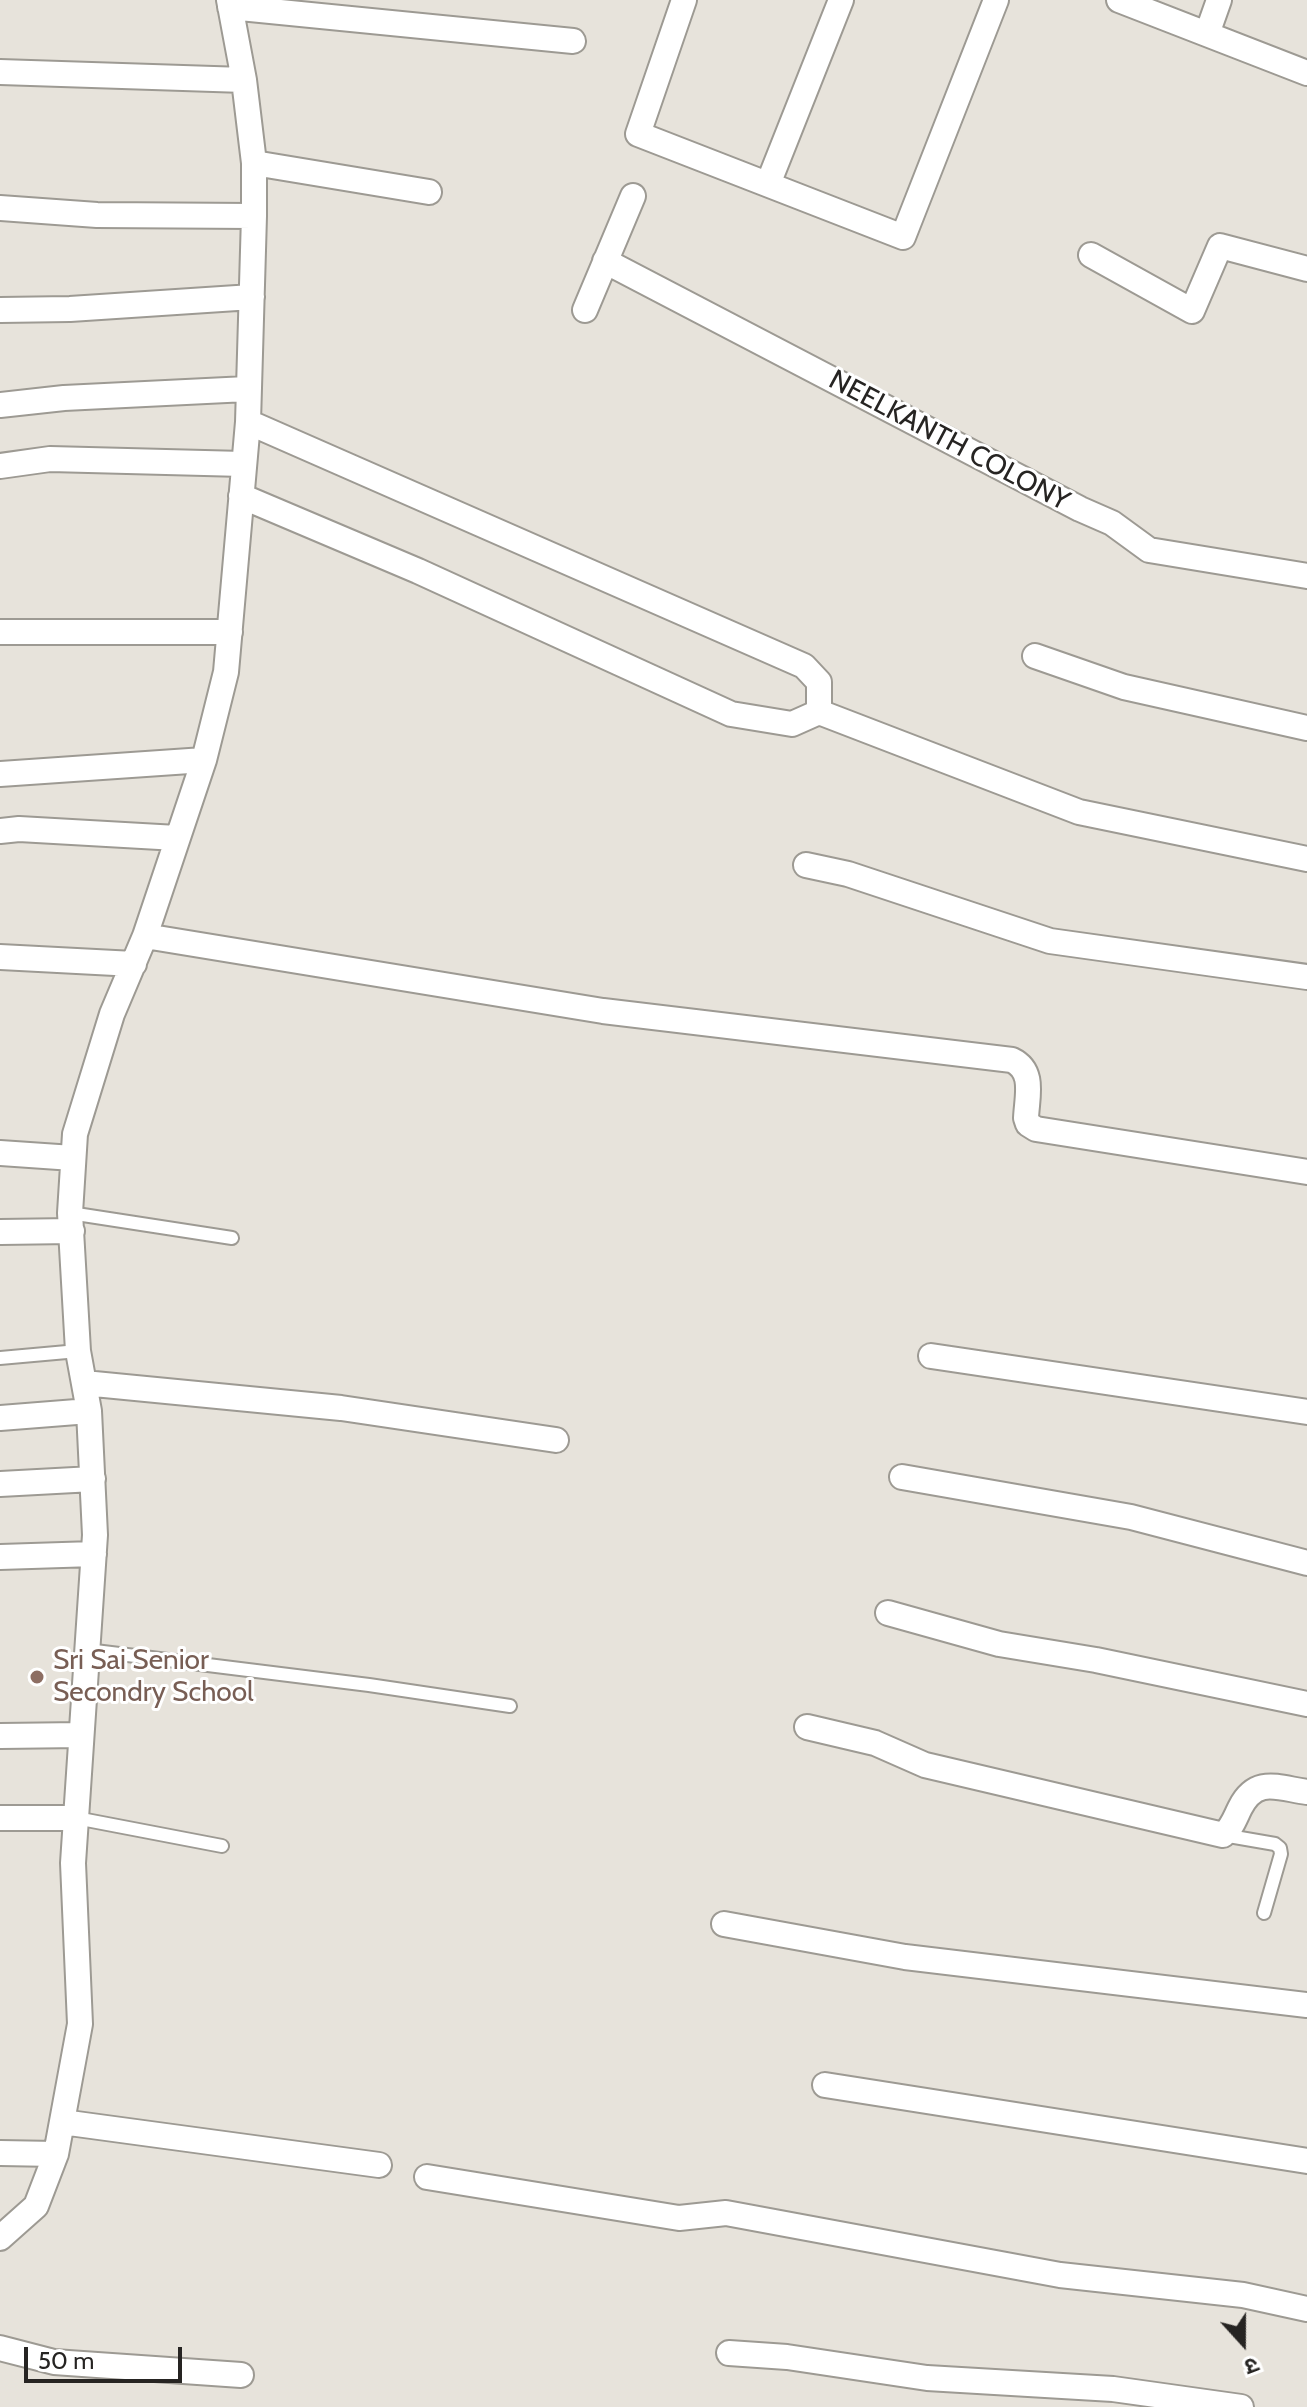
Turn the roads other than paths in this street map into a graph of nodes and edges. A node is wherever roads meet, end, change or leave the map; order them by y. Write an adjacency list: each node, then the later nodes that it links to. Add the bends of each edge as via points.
1 (684, 0): 13 (street, via 638,134)
2 (841, 0): 13 (street)
3 (996, 0): 13 (street, via 903,237)
4 (1119, 0): 7 (street)
5 (1219, 0): 7 (street)
6 (230, 3): 8 (street); 11 (street)
7 (1207, 34): 10 (street)
8 (573, 41)
9 (0, 72): 11 (street)
10 (1307, 73)
11 (244, 80): 12 (street)
12 (254, 163): 14 (street); 17 (street)
13 (768, 184)
14 (429, 192)
15 (633, 196): 19 (street)
16 (0, 208): 17 (street)
17 (254, 216): 21 (street)
18 (1091, 255): 20 (street, via 1192,311 1220,246)
19 (605, 261): 23 (street); 30 (street, NEELKANTH COLONY, via 1112,523 1149,550)
20 (1307, 269)
21 (252, 297): 22 (street); 24 (street)
22 (0, 310)
23 (585, 310)
24 (247, 389): 25 (street); 26 (street)
25 (0, 405)
26 (248, 422): 27 (street); 34 (street, via 804,666 819,682)
27 (243, 464): 28 (street, via 50,459); 29 (street)
28 (0, 466)
29 (241, 496): 32 (street); 34 (street, via 731,714 792,724)
30 (1307, 576)
31 (0, 632): 32 (street)
32 (230, 632): 36 (street, via 226,672)
33 (1035, 656): 35 (street, via 1124,687)
34 (819, 712): 40 (street, via 1079,812)
35 (1307, 728)
36 (204, 760): 37 (street); 39 (street)
37 (0, 774)
38 (0, 831): 39 (street)
39 (177, 838): 42 (street)
40 (1307, 859)
41 (806, 865): 45 (street, via 1050,941)
42 (145, 936): 44 (street); 48 (street, via 603,1011 1012,1060 1028,1076 1026,1118 1036,1129)
43 (0, 957): 44 (street)
44 (134, 964): 47 (street, via 112,1014 75,1134)
45 (1307, 977)
46 (0, 1153): 47 (street)
47 (73, 1158): 49 (street)
48 (1307, 1172)
49 (71, 1222): 50 (street); 51 (lane); 52 (street)
50 (0, 1232)
51 (232, 1238)
52 (78, 1351): 54 (lane); 55 (street)
53 (931, 1356): 57 (street)
54 (0, 1358)
55 (84, 1383): 56 (street); 59 (street, via 341,1408)
56 (89, 1411): 58 (street); 61 (street)
57 (1307, 1412)
58 (0, 1418)
59 (556, 1440)
60 (902, 1477): 65 (street, via 1131,1517)
61 (93, 1479): 62 (street); 63 (street)
62 (0, 1484)
63 (94, 1554): 64 (street); 67 (street)
64 (0, 1557)
65 (1307, 1563)
66 (888, 1613): 68 (street, via 999,1644)
67 (87, 1650): 69 (lane); 71 (street)
68 (1307, 1704)
69 (510, 1706)
70 (807, 1727): 76 (street, via 875,1743 925,1765)
71 (81, 1735): 72 (street); 75 (street)
72 (0, 1736)
73 (1307, 1792): 76 (street, via 1265,1786 1254,1790)
74 (0, 1818): 75 (street)
75 (76, 1818): 77 (lane); 82 (street, via 80,2024)
76 (1223, 1835): 78 (lane, via 1280,1848)
77 (222, 1846)
78 (1264, 1913)
79 (724, 1924): 80 (street, via 905,1957)
80 (1307, 2005)
81 (825, 2085): 85 (street)
82 (62, 2122): 84 (street); 86 (street)
83 (0, 2153): 84 (street)
84 (56, 2154): 88 (street, via 36,2206)
85 (1307, 2161)
86 (379, 2165)
87 (427, 2177): 89 (street, via 679,2218 726,2213 1060,2275 1243,2295)
88 (0, 2238)
89 (1307, 2309)
90 (0, 2348): 92 (street, via 54,2362)
91 (729, 2353): 93 (street, via 927,2378 1113,2389)
92 (241, 2375)
93 (1241, 2407)

